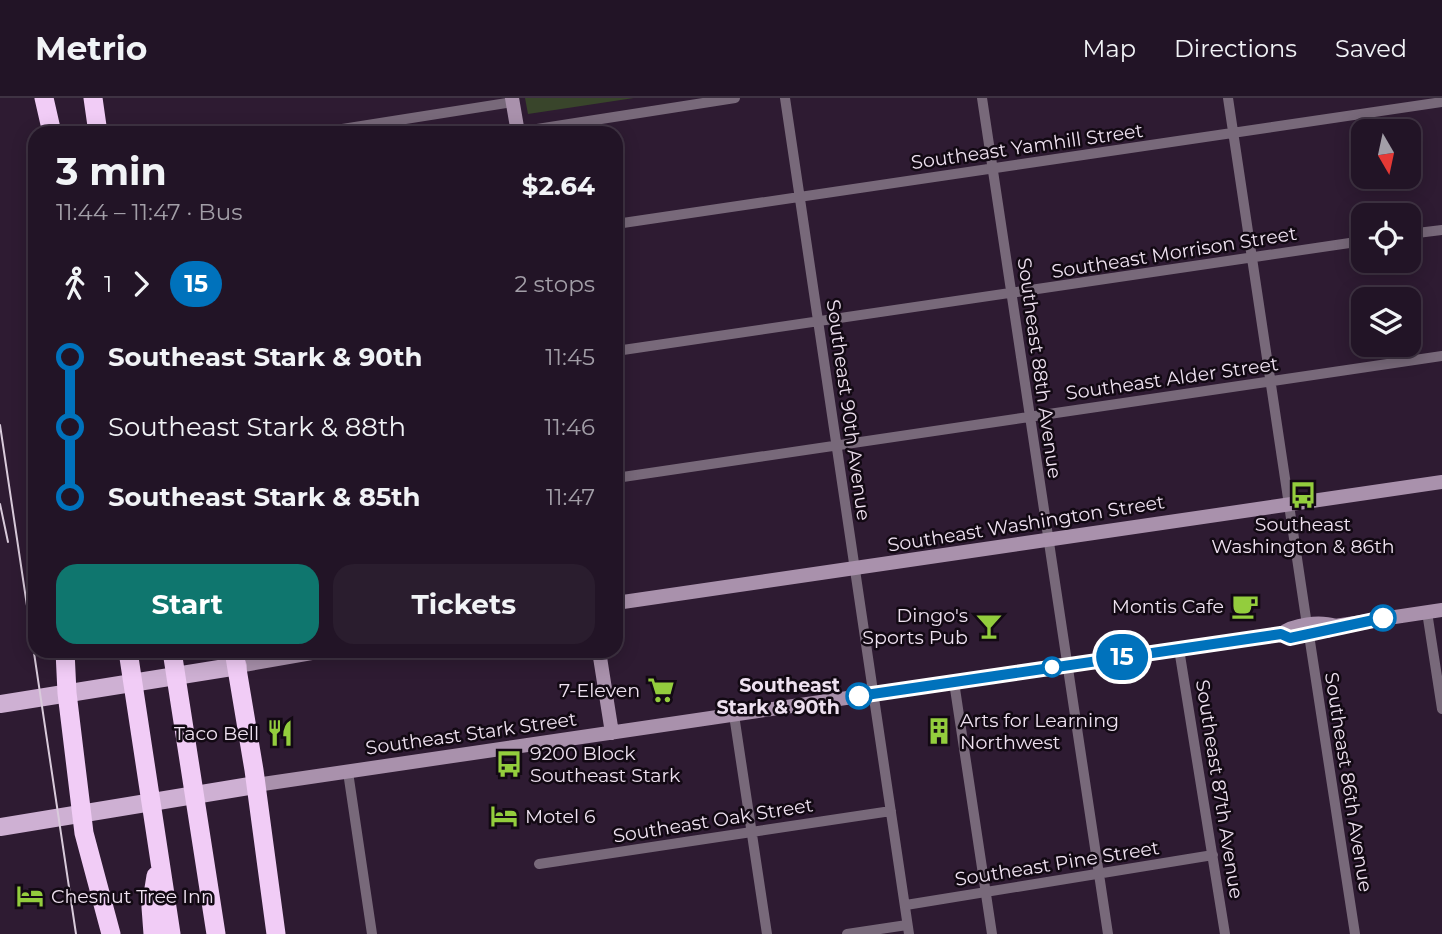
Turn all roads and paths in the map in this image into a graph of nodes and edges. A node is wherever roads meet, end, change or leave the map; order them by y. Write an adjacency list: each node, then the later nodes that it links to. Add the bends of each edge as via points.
1 (43, 98): 9 (highway); 10 (highway)
2 (93, 98): 11 (highway)
3 (735, 98): 14 (street)
4 (785, 98): 17 (street, Southeast 90th Avenue)
5 (982, 98): 16 (street, Southeast 88th Avenue)
6 (1228, 98): 15 (street, Southeast 86th Avenue)
7 (513, 100): 12 (street); 13 (main road)
8 (1442, 102): 15 (street, Southeast Yamhill Street)
9 (38, 126)
10 (50, 126)
11 (100, 126)
12 (359, 126)
13 (517, 126)
14 (561, 126)
15 (1234, 133): 16 (street, Southeast Yamhill Street); 22 (street, Southeast 86th Avenue)
16 (993, 169): 17 (street, Southeast Yamhill Street); 23 (street, Southeast 88th Avenue)
17 (799, 198): 18 (street, Southeast Yamhill Street); 24 (street, Southeast 90th Avenue)
18 (623, 223)
19 (1442, 230): 20 (street)
20 (1421, 233)
21 (1351, 243): 22 (street, Southeast Morrison Street)
22 (1252, 258): 23 (street, Southeast Morrison Street); 27 (street, Southeast 86th Avenue)
23 (1011, 294): 24 (street, Southeast Morrison Street); 28 (street, Southeast 88th Avenue)
24 (819, 322): 25 (street, Southeast Morrison Street); 29 (street, Southeast 90th Avenue)
25 (623, 350)
26 (1442, 356): 27 (street, Southeast Alder Street)
27 (1271, 382): 28 (street, Southeast Alder Street); 32 (street, Southeast 86th Avenue)
28 (1029, 417): 29 (street, Southeast Alder Street); 33 (street, Southeast 88th Avenue)
29 (836, 445): 30 (street, Southeast Alder Street); 34 (street, Southeast 90th Avenue)
30 (623, 477)
31 (1442, 482): 32 (main road, Southeast Washington Street)
32 (1289, 505): 33 (main road, Southeast Washington Street); 38 (street, Southeast 86th Avenue)
33 (1048, 541): 34 (main road, Southeast Washington Street); 45 (street, Southeast 88th Avenue)
34 (855, 569): 35 (main road, Southeast Washington Street); 48 (street, Southeast 90th Avenue)
35 (623, 602)
36 (1442, 610): 37 (main road, Southeast Stark Street)
37 (1427, 612): 38 (main road, Southeast Stark Street, via 1335,626 1325,623); 50 (street)
38 (1308, 630): 39 (main road, Southeast Stark Street, via 1288,628 1281,634); 77 (street, Southeast 86th Avenue)
39 (1179, 649): 45 (main road, Southeast Stark Street); 59 (street, Southeast 87th Avenue)
40 (64, 658): 47 (highway)
41 (129, 658): 60 (highway)
42 (173, 658): 69 (highway)
43 (600, 658): 52 (main road)
44 (236, 659): 47 (main road, via 212,671); 54 (highway)
45 (1066, 665): 46 (main road, Southeast Stark Street); 62 (street, Southeast 88th Avenue)
46 (954, 682): 48 (main road, Southeast Stark Street); 63 (street)
47 (58, 694): 49 (main road); 56 (highway)
48 (874, 694): 51 (main road, Southeast Stark Street); 55 (street, Southeast 90th Avenue)
49 (6, 703)
50 (1442, 709)
51 (734, 715): 52 (main road, Southeast Stark Street); 58 (street)
52 (612, 733): 53 (main road, Southeast Stark Street)
53 (348, 772): 54 (main road, Southeast Stark Street); 71 (street)
54 (256, 785): 56 (main road, Southeast Stark Street); 70 (highway)
55 (891, 811): 58 (street, Southeast Oak Street); 64 (street, Southeast 90th Avenue)
56 (83, 813): 57 (main road, Southeast Stark Street); 66 (highway, via 84,833)
57 (0, 827)
58 (752, 832): 61 (street, Southeast Oak Street); 72 (street)
59 (1213, 855): 62 (street, Southeast Pine Street); 76 (street, Southeast 87th Avenue)
60 (159, 857): 67 (highway, via 151,907); 68 (highway)
61 (539, 864)
62 (1099, 873): 63 (street, Southeast Pine Street); 75 (street, Southeast 88th Avenue)
63 (985, 891): 64 (street, Southeast Pine Street); 74 (street)
64 (906, 905): 65 (street, Southeast 90th Avenue)
65 (908, 929): 73 (street)
66 (111, 934)
67 (153, 934)
68 (171, 934)
69 (216, 934)
70 (276, 934)
71 (372, 934)
72 (767, 934)
73 (847, 934)
74 (992, 934)
75 (1108, 934)
76 (1225, 934)
77 (1355, 934)

